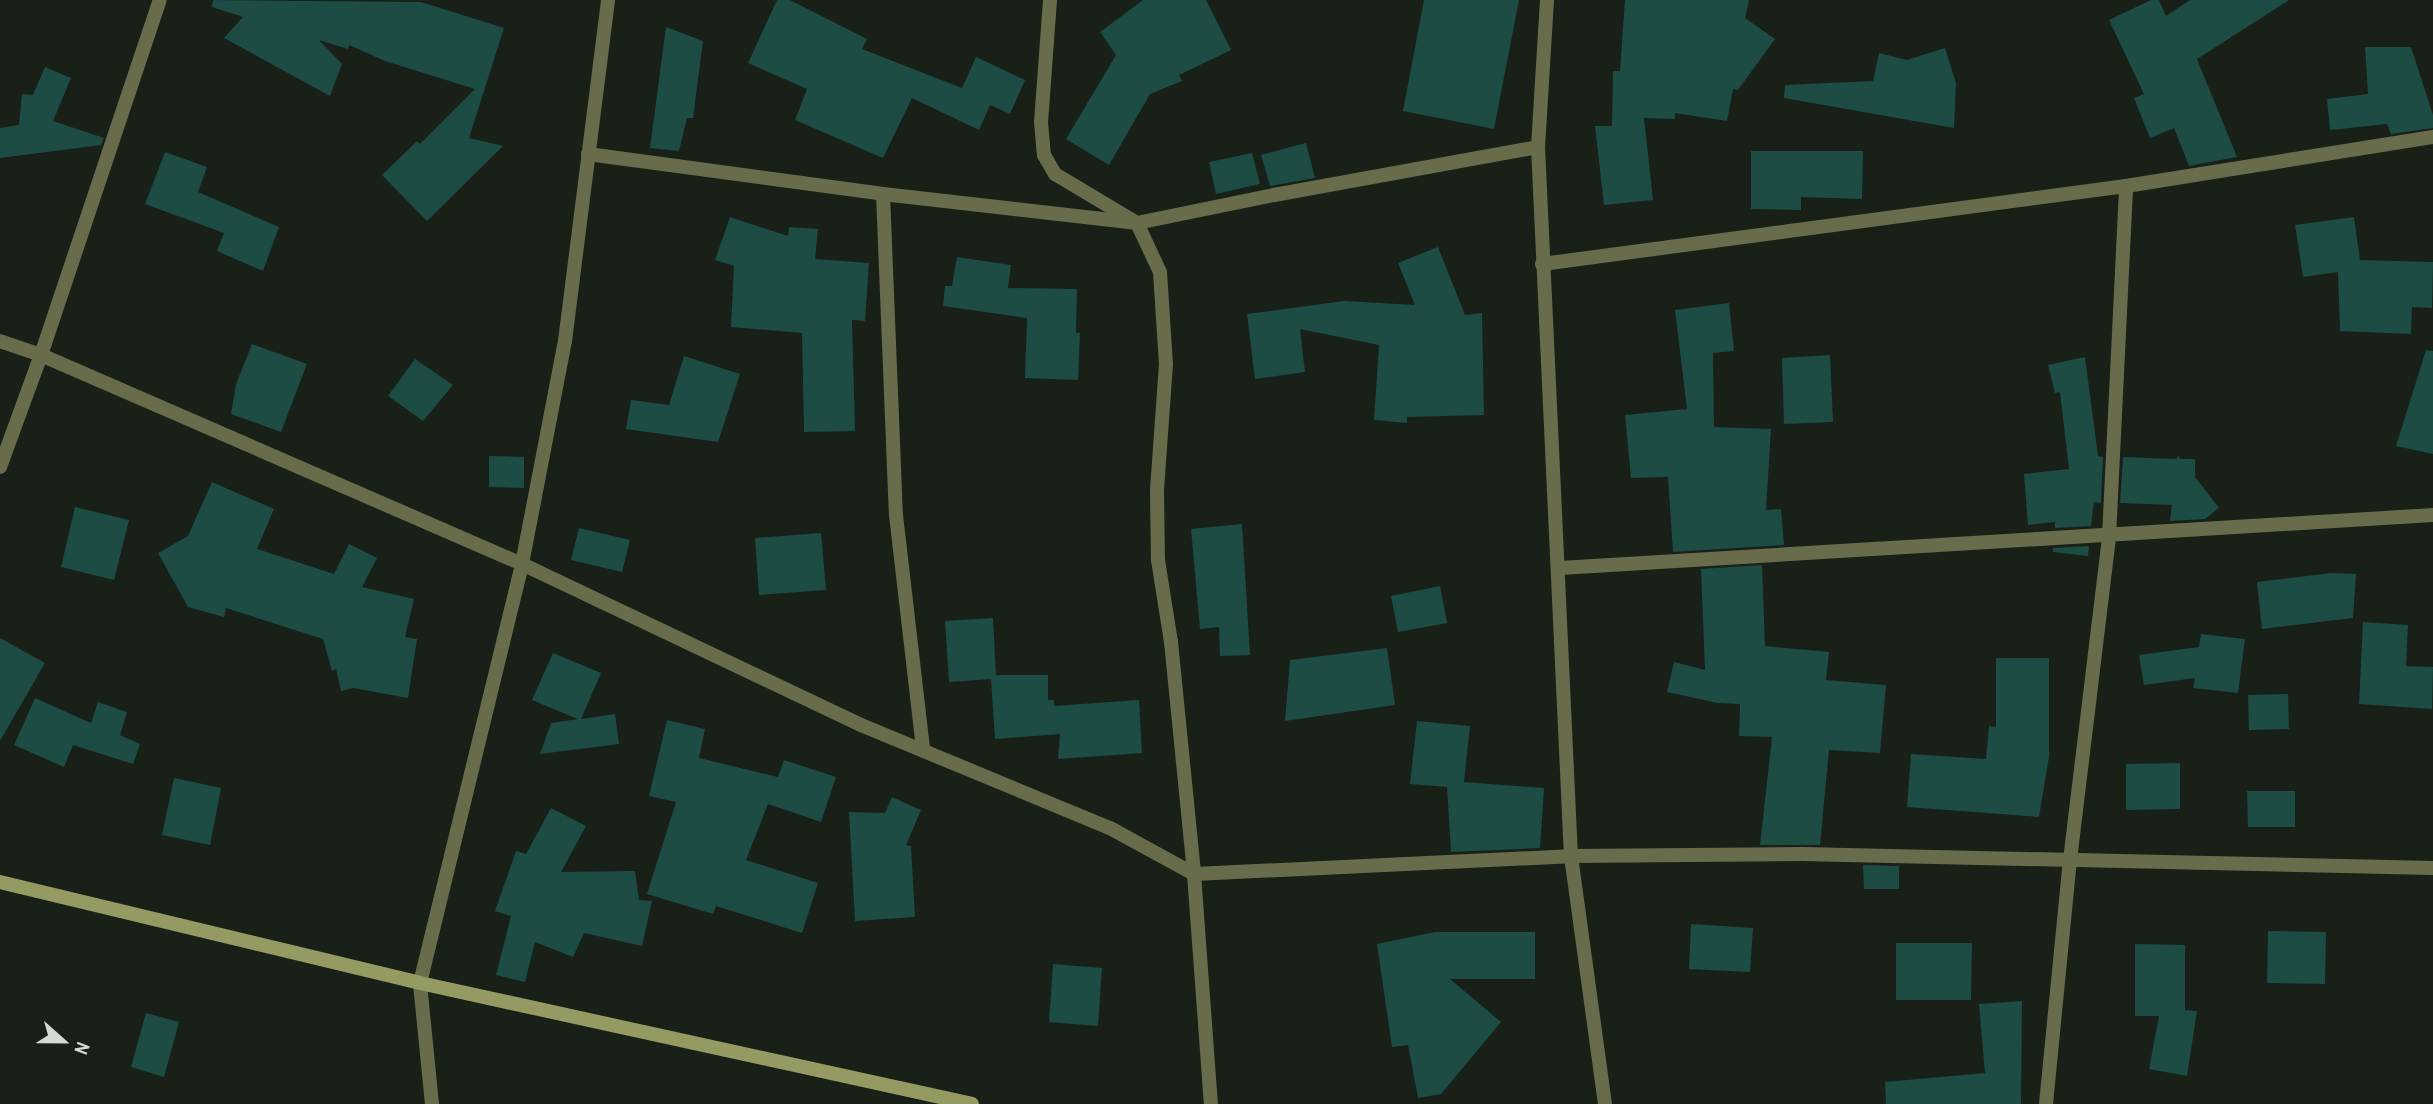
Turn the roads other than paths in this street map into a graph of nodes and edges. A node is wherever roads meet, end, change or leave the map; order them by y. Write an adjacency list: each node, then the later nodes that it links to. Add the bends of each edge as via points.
1 (160, 0): 13 (street)
2 (608, 0): 7 (street)
3 (1051, 0): 10 (street, via 1041,122 1045,155 1055,174)
4 (1547, 0): 6 (street)
5 (2433, 137): 8 (street)
6 (1538, 148): 10 (street); 11 (street)
7 (588, 154): 9 (street); 17 (street, via 565,341)
8 (2126, 186): 11 (street); 16 (street)
9 (883, 194): 10 (street); 19 (street, via 895,515)
10 (1137, 223): 23 (street, via 1160,272 1164,312 1158,560 1171,642)
11 (1542, 264): 18 (street)
12 (0, 341): 13 (street)
13 (41, 355): 14 (street); 17 (street)
14 (0, 467)
15 (2433, 514): 16 (street)
16 (2109, 537): 18 (street); 21 (street)
17 (522, 564): 19 (street); 25 (street)
18 (1560, 568): 20 (street)
19 (923, 750): 23 (street, via 1110,828)
20 (1571, 856): 21 (street, via 1802,854); 23 (street); 29 (street)
21 (2070, 860): 22 (street); 30 (street)
22 (2433, 869)
23 (1194, 874): 28 (street)
24 (0, 882): 25 (street)
25 (420, 983): 26 (street); 27 (street)
26 (432, 1104)
27 (972, 1104)
28 (1211, 1104)
29 (1605, 1104)
30 (2046, 1104)

